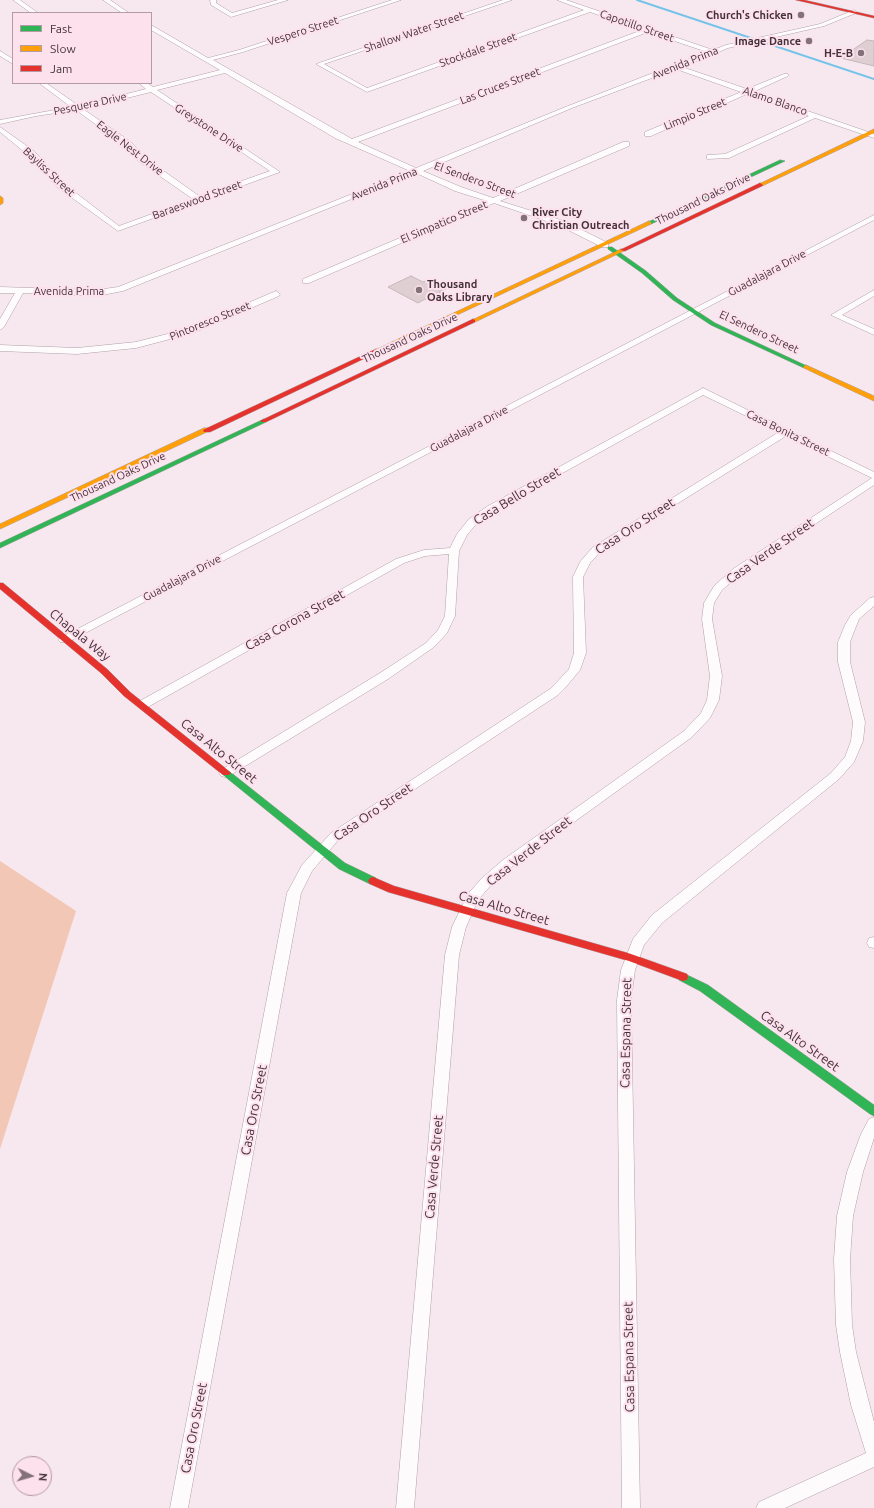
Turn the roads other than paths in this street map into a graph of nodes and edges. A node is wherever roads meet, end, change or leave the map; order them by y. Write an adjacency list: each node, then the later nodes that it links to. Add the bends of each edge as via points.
1 (16, 0): 10 (street)
2 (106, 0): 11 (street)
3 (213, 0): 4 (street, via 213,4 232,15)
4 (285, 0)
5 (398, 0): 18 (street, Vespero Street)
6 (508, 0): 26 (street, Shallow Water Street, via 319,64)
7 (560, 0): 9 (street, Capotillo Street)
8 (798, 0): 12 (main road)
9 (590, 10): 15 (street, Capotillo Street); 26 (street, Stockdale Street)
10 (34, 12)
11 (124, 12)
12 (854, 12): 13 (main road); 16 (street, Avenida Prima, via 822,25)
13 (874, 17)
14 (152, 29): 18 (street, El Sendero Street)
15 (648, 30): 16 (street, Capotillo Street); 37 (street, Las Cruces Street)
16 (713, 52): 20 (street, Avenida Prima)
17 (0, 53): 19 (street)
18 (206, 60): 21 (street, El Sendero Street)
19 (12, 61)
20 (676, 67): 27 (street, Alamo Blanco); 41 (street, Avenida Prima, via 570,107)
21 (225, 71): 25 (street, Pesquera Drive); 37 (street, El Sendero Street, via 329,132)
22 (786, 75): 27 (street, Limpio Street)
23 (43, 84): 28 (street, Eagle Nest Drive)
24 (143, 84): 25 (street, Greystone Drive)
25 (152, 90): 28 (street, Pesquera Drive); 42 (street, Greystone Drive)
26 (367, 90)
27 (748, 92): 29 (street, Alamo Blanco); 35 (street, Limpio Street)
28 (78, 108): 31 (street, Pesquera Drive); 44 (street, Eagle Nest Drive)
29 (816, 116): 32 (street, Alamo Blanco); 39 (street, via 726,156)
30 (867, 121): 32 (main road)
31 (0, 122)
32 (852, 128): 34 (street, Alamo Blanco); 36 (main road)
33 (0, 129): 48 (street, Bayliss Street, via 41,163 60,185)
34 (872, 133): 50 (main road, Thousand Oaks Drive)
35 (648, 134)
36 (838, 135)
37 (352, 142): 41 (street, El Sendero Street)
38 (626, 144): 45 (street, El Simpatico Street)
39 (710, 157)
40 (788, 159): 49 (main road, Thousand Oaks Drive)
41 (417, 171): 45 (street, El Sendero Street); 53 (street, Avenida Prima, via 125,288 97,293)
42 (276, 172): 44 (street, Baraeswood Street)
43 (0, 198): 46 (main road)
44 (198, 199): 48 (street, Baraeswood Street)
45 (492, 201): 49 (street, El Sendero Street, via 561,223); 51 (street, El Simpatico Street)
46 (0, 204)
47 (874, 218): 56 (street, Guadalajara Drive)
48 (118, 229)
49 (605, 245): 50 (main road, El Sendero Street); 65 (main road, Thousand Oaks Drive)
50 (618, 252): 56 (main road, El Sendero Street); 66 (main road, Thousand Oaks Drive)
51 (306, 281)
52 (0, 290): 53 (street, Avenida Prima)
53 (20, 291): 57 (street)
54 (874, 293): 58 (street, via 835,315)
55 (276, 294): 59 (street, Pintoresco Street, via 190,331 143,344 77,351)
56 (693, 312): 61 (main road, El Sendero Street, via 713,324); 70 (street, Guadalajara Drive)
57 (0, 327)
58 (874, 332)
59 (0, 348)
60 (702, 391): 62 (street, Casa Bonita Street); 67 (street, Casa Bello Street, via 482,514 467,527)
61 (874, 399)
62 (786, 432): 63 (street, Casa Bonita Street); 73 (street, Casa Oro Street, via 597,549 585,562 578,577 580,653 574,670 562,685 335,836)
63 (874, 476)
64 (874, 481): 74 (street, Casa Verde Street, via 737,571 718,588 709,603 707,619 716,691 710,708 700,722 508,863 486,882)
65 (0, 527)
66 (0, 546)
67 (454, 551): 71 (street, Casa Corona Street, via 424,553 400,561); 72 (street, Casa Bello Street, via 450,616 443,631 430,645)
68 (0, 585): 70 (main road, Chapala Way)
69 (874, 600): 75 (street, Casa Espana Street, via 855,617 844,642 844,662 858,722 857,741 850,759 835,776 657,919 638,943)
70 (64, 640): 71 (main road, Chapala Way)
71 (142, 705): 72 (main road, Casa Alto Street)
72 (226, 773): 73 (main road, Casa Alto Street)
73 (321, 849): 74 (main road, Casa Alto Street, via 342,866 374,882); 80 (street, Casa Oro Street, via 298,883 291,907)
74 (466, 910): 75 (main road, Casa Alto Street); 81 (street, Casa Verde Street, via 452,955)
75 (631, 958): 76 (main road, Casa Alto Street, via 676,973 704,988); 82 (street, Casa Espana Street, via 624,1000)
76 (874, 1111)
77 (874, 1123): 78 (street, via 855,1172 845,1216 842,1259 844,1325 848,1352)
78 (874, 1450)
79 (874, 1458): 83 (street)
80 (179, 1508)
81 (405, 1508)
82 (631, 1508)
83 (765, 1508)

